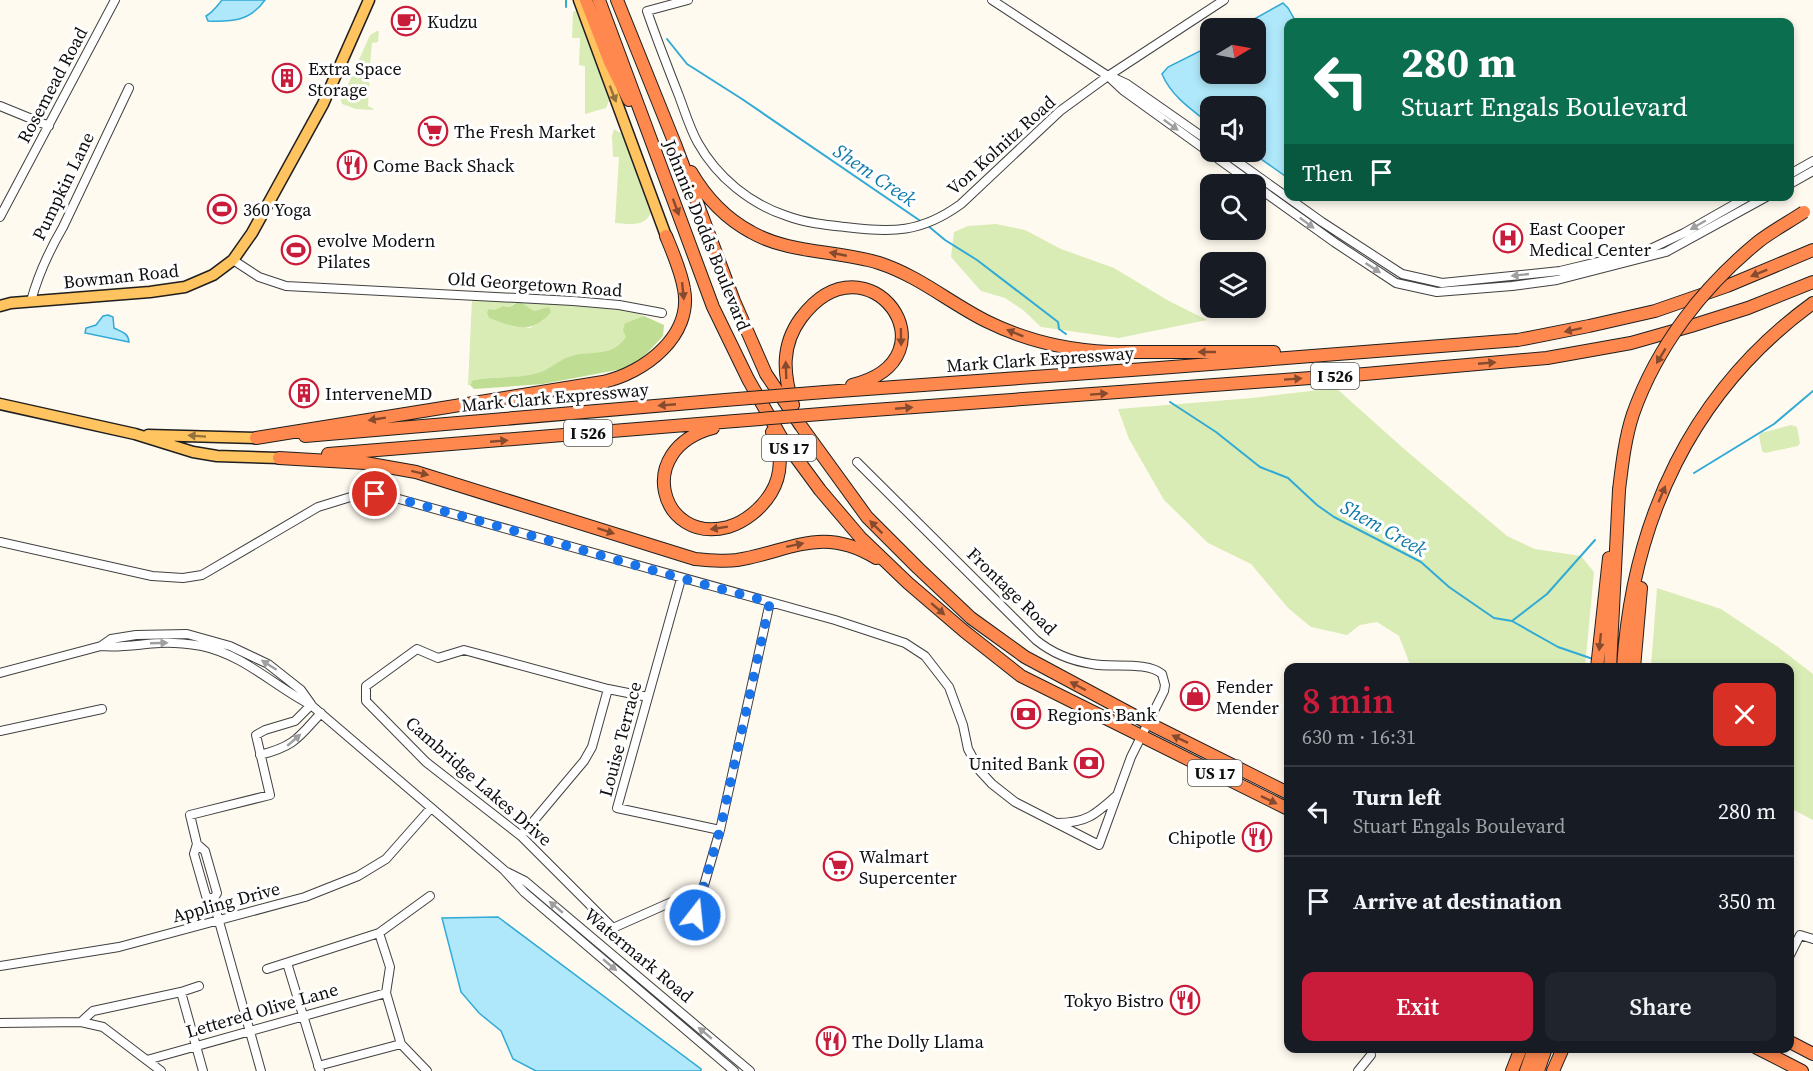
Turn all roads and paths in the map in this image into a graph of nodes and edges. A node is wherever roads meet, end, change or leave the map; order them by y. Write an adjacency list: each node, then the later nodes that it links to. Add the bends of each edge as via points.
1 (115, 0): 13 (street, Rosemead Road)
2 (369, 0): 33 (main road, Bowman Road, via 323,104)
3 (579, 0): 31 (main road, Johnnie Dodds Boulevard, one-way to 31)
4 (586, 0): 16 (highway, via 610,62)
5 (599, 0): 16 (highway, Johnnie Dodds Boulevard / US 17)
6 (617, 0): 15 (highway, Johnnie Dodds Boulevard / US 17)
7 (688, 0): 10 (street, Von Kolnitz Road, via 647,11 697,142 727,180 744,194 787,216 814,223 898,231 948,214 1060,111)
8 (992, 0): 10 (street)
9 (1224, 0): 10 (street, Von Kolnitz Road)
10 (1108, 76): 14 (street, via 1127,84); 21 (street, one-way to 21)
11 (129, 88): 35 (street, Pumpkin Lane, via 52,245)
12 (0, 106): 13 (street)
13 (50, 126): 28 (street, Rosemead Road)
14 (1200, 135)
15 (675, 144): 40 (highway, one-way to 15, via 1119,352 1048,345 986,321 890,267 792,247 749,231 715,205); 44 (highway, Johnnie Dodds Boulevard / US 17, via 766,374)
16 (655, 152): 38 (highway, Johnnie Dodds Boulevard / US 17, one-way to 38)
17 (1813, 161): 20 (street)
18 (1238, 162): 24 (street, one-way to 18)
19 (1813, 171): 22 (street)
20 (1794, 172)
21 (1239, 174)
22 (1794, 182)
23 (1266, 194): 27 (street, one-way to 27, via 1396,283 1437,292 1557,280 1651,257)
24 (1284, 195)
25 (1293, 201): 26 (street, one-way to 25, via 1648,250 1560,271 1442,283 1402,274)
26 (1740, 201)
27 (1759, 201)
28 (3, 206): 30 (street, Rosemead Road)
29 (1809, 211): 49 (highway, one-way to 49, bridge, via 1760,240 1722,274 1685,316 1654,367 1633,414)
30 (0, 217)
31 (666, 236): 46 (highway, one-way to 46, via 685,291 683,316 659,353 629,374 603,382)
32 (1813, 250): 40 (highway, Mark Clark Expressway / I 526, one-way to 40, via 1686,301 1622,319 1518,340)
33 (233, 260): 35 (main road, Bowman Road, via 185,287); 39 (street, Old Georgetown Road, via 259,277 286,286 573,301)
34 (1813, 282): 43 (highway, I 526, one-way to 34, bridge, via 1547,358 1658,336 1748,308)
35 (31, 301): 37 (main road, Bowman Road)
36 (1813, 303): 51 (highway, one-way to 36, via 1667,482 1702,417 1757,350)
37 (0, 306)
38 (713, 307): 43 (highway, one-way to 43, via 728,354 774,436 780,467 770,494 747,518 726,527 693,527 679,517 667,497 664,472 670,455 691,436); 52 (highway, Johnnie Dodds Boulevard / US 17, via 781,437 860,537)
39 (662, 313)
40 (1392, 349): 41 (highway, Mark Clark Expressway / I 526)
41 (825, 392): 44 (highway, one-way to 41, via 786,378 789,338 805,313 826,295 847,288 869,289 890,304 899,322 902,339 897,358 874,377); 46 (highway, Mark Clark Expressway, one-way to 46, bridge)
42 (0, 404): 45 (main road)
43 (735, 421): 47 (highway, I 526, one-way to 43)
44 (801, 426): 65 (highway, Johnnie Dodds Boulevard / US 17, one-way to 44, via 1025,657 971,618 867,517)
45 (135, 434): 46 (main road, one-way to 45); 47 (main road, via 193,452)
46 (256, 438)
47 (279, 458): 52 (highway, one-way to 52, via 365,463 416,472 695,559 736,560 790,546 829,542 848,545)
48 (857, 462): 65 (street, Frontage Road, via 1050,650 1094,665 1157,670 1165,685)
49 (1619, 495): 55 (highway, one-way to 55); 56 (highway)
50 (0, 542): 53 (street, via 152,576 183,578 202,575 318,507 357,495 375,494 539,536)
51 (1643, 550): 57 (highway, via 1626,625); 58 (highway)
52 (895, 570): 67 (highway, Johnnie Dodds Boulevard / US 17, one-way to 67, via 963,631 1022,676)
53 (681, 579): 54 (street); 61 (street, Louise Terrace)
54 (770, 602): 73 (street, via 905,643 925,656 949,687 968,749 980,771 1015,802); 74 (street)
55 (1598, 663)
56 (1610, 663)
57 (1623, 663)
58 (1634, 663)
59 (0, 673): 62 (street, Watermark Road, via 101,646 111,639 187,634 230,646 268,663 301,690)
60 (608, 689): 61 (street, Cambridge Lakes Drive); 75 (street, via 592,747 584,761); 75 (street, Cambridge Lakes Drive, via 464,650 438,658 417,649 366,686 366,701 426,762)
61 (648, 697): 74 (street, Louise Terrace, via 617,808)
62 (311, 705): 64 (street, Watermark Road); 68 (street, via 295,721 256,735)
63 (102, 709): 66 (street)
64 (321, 713): 68 (street, one-way to 64, via 291,745); 72 (street, Watermark Road)
65 (1148, 723): 67 (street); 69 (highway, US 17, one-way to 65)
66 (0, 731)
67 (1142, 736): 70 (street); 71 (highway, US 17, one-way to 71)
68 (260, 755): 79 (street, via 270,795 190,815 217,893 213,900)
69 (1284, 791)
70 (1118, 794): 73 (street, via 1091,817); 73 (street, via 1099,845)
71 (1284, 807)
72 (431, 808): 76 (street, Watermark Road); 79 (street, Appling Drive, via 386,859 358,876 305,897)
73 (1057, 824)
74 (720, 830): 81 (street)
75 (521, 836): 78 (street, Cambridge Lakes Drive, via 613,928)
76 (504, 870): 111 (street, Watermark Road, one-way to 111, via 524,892); 112 (street, Watermark Road, one-way to 76, via 525,880)
77 (430, 896): 80 (street)
78 (685, 896)
79 (219, 921): 85 (street, Appling Drive, via 119,947); 93 (street)
80 (379, 933): 84 (street); 89 (street, via 390,967)
81 (689, 937)
82 (1813, 939): 83 (street, via 1800,935)
83 (1794, 947)
84 (287, 963): 86 (street); 90 (street)
85 (0, 966)
86 (267, 969)
87 (199, 986): 88 (street)
88 (181, 993): 91 (street, via 93,1011); 96 (street)
89 (386, 993): 90 (street, Lettered Olive Lane); 94 (street)
90 (303, 1015): 93 (street, Lettered Olive Lane); 105 (street)
91 (81, 1022): 92 (street); 104 (street, via 103,1027)
92 (0, 1023)
93 (250, 1030): 96 (street, Lettered Olive Lane); 109 (street)
94 (401, 1044): 105 (street); 110 (street)
95 (1794, 1044): 102 (highway)
96 (197, 1046): 104 (street, Lettered Olive Lane); 108 (street)
97 (1519, 1053): 114 (highway)
98 (1539, 1053): 115 (highway)
99 (1541, 1053): 116 (highway)
100 (1561, 1053): 117 (highway)
101 (1766, 1053): 106 (highway)
102 (1813, 1054)
103 (1371, 1055): 113 (street)
104 (147, 1060): 107 (street)
105 (319, 1068)
106 (1794, 1069)
107 (161, 1071)
108 (203, 1071)
109 (261, 1071)
110 (427, 1071)
111 (734, 1071)
112 (750, 1071)
113 (1358, 1071)
114 (1512, 1071)
115 (1526, 1071)
116 (1538, 1071)
117 (1553, 1071)

